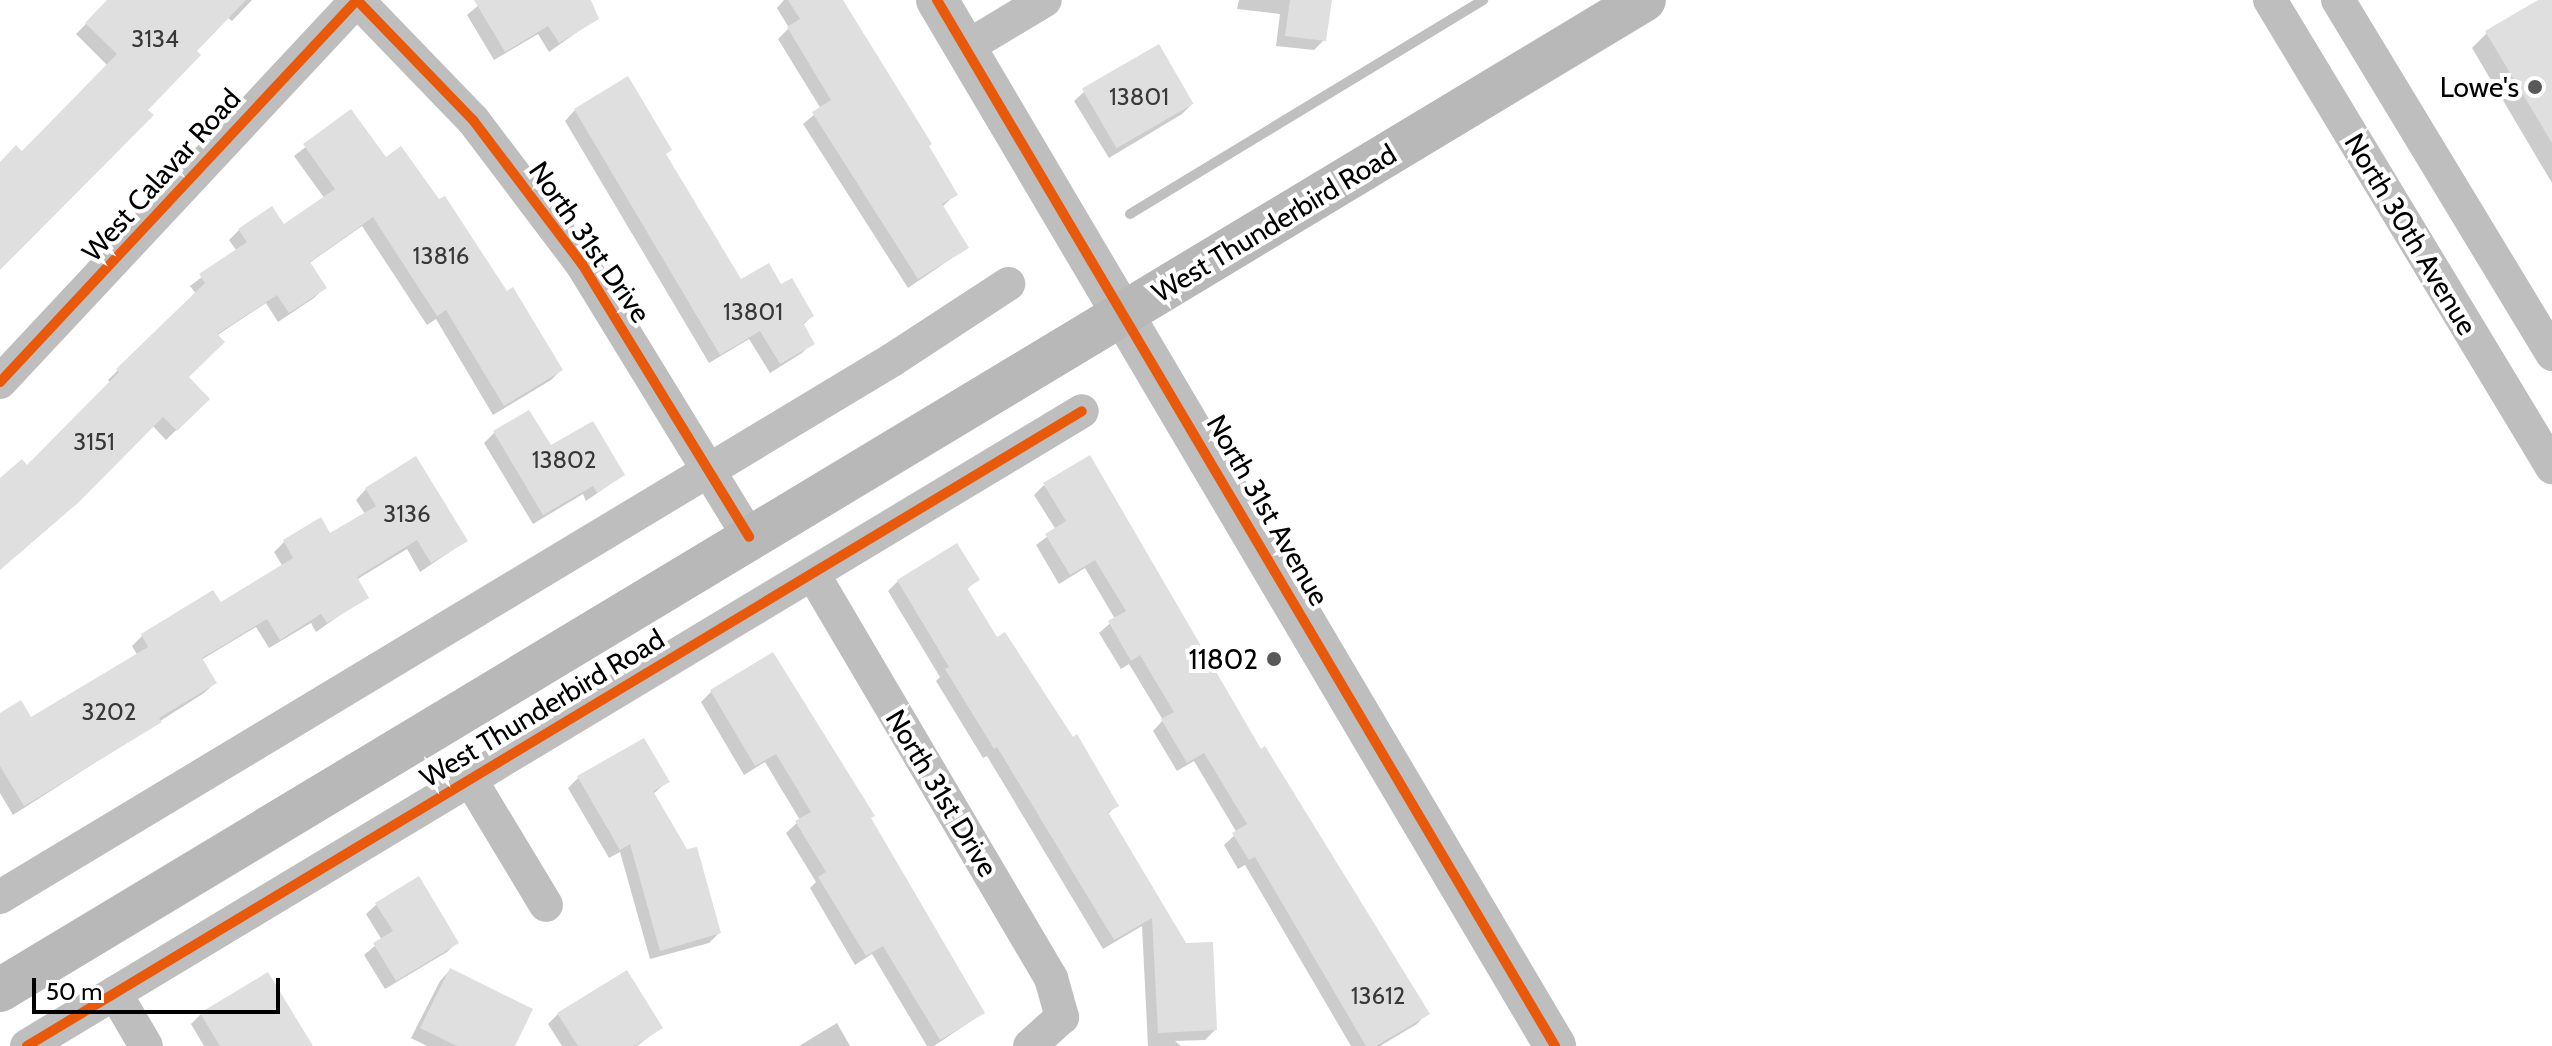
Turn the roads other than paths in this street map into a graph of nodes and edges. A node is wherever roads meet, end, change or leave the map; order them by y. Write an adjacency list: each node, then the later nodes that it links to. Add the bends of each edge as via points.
1 (357, 0): 11 (street, West Calavar Road); 14 (street, North 31st Drive, via 473,120 538,204 582,264)
2 (937, 0): 7 (street, North 31st Avenue)
3 (1045, 0): 7 (street)
4 (1644, 0): 9 (main road, West Thunderbird Road)
5 (2270, 0): 13 (street, North 30th Avenue)
6 (2338, 0): 10 (street, North 30th Avenue)
7 (965, 48): 9 (street, North 31st Avenue)
8 (1008, 284): 14 (street)
9 (1125, 312): 15 (main road, West Thunderbird Road); 25 (street, North 31st Avenue)
10 (2552, 354)
11 (0, 382)
12 (1082, 411): 16 (street, West Thunderbird Road)
13 (2552, 467)
14 (710, 470): 15 (street, North 31st Drive); 18 (street)
15 (749, 537): 20 (main road, West Thunderbird Road)
16 (813, 574): 17 (street, West Thunderbird Road); 24 (street, North 31st Drive, via 1051,978 1062,1017)
17 (470, 779): 19 (street); 21 (street, West Thunderbird Road)
18 (0, 897)
19 (546, 905)
20 (0, 990)
21 (115, 993): 22 (street, West Thunderbird Road); 23 (street)
22 (27, 1046)
23 (146, 1046)
24 (1030, 1046)
25 (1555, 1046)

